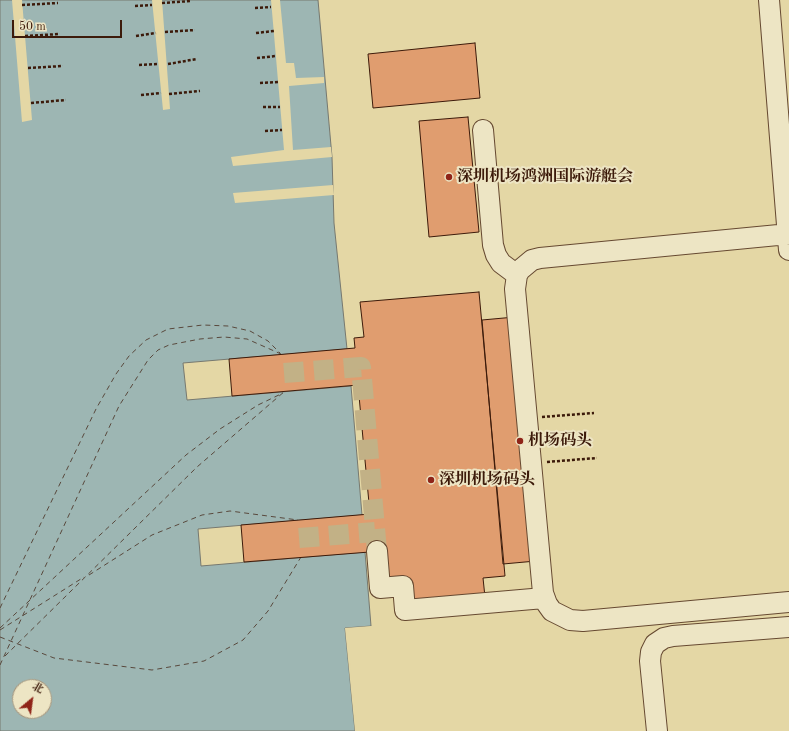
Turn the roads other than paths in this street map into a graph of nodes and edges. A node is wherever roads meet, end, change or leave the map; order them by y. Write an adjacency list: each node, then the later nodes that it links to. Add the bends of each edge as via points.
1 (769, 0): 3 (street)
2 (483, 130): 4 (street, via 493,245 501,263)
3 (789, 239): 4 (street, via 540,258 525,264)
4 (517, 275): 6 (street, via 514,289)
5 (377, 551): 6 (street, via 380,588 403,586 405,610)
6 (544, 598): 7 (street, via 552,611 570,620 583,621)
7 (789, 602)
8 (789, 626): 9 (street, via 673,636 655,644 650,652 650,661)
9 (657, 731)

